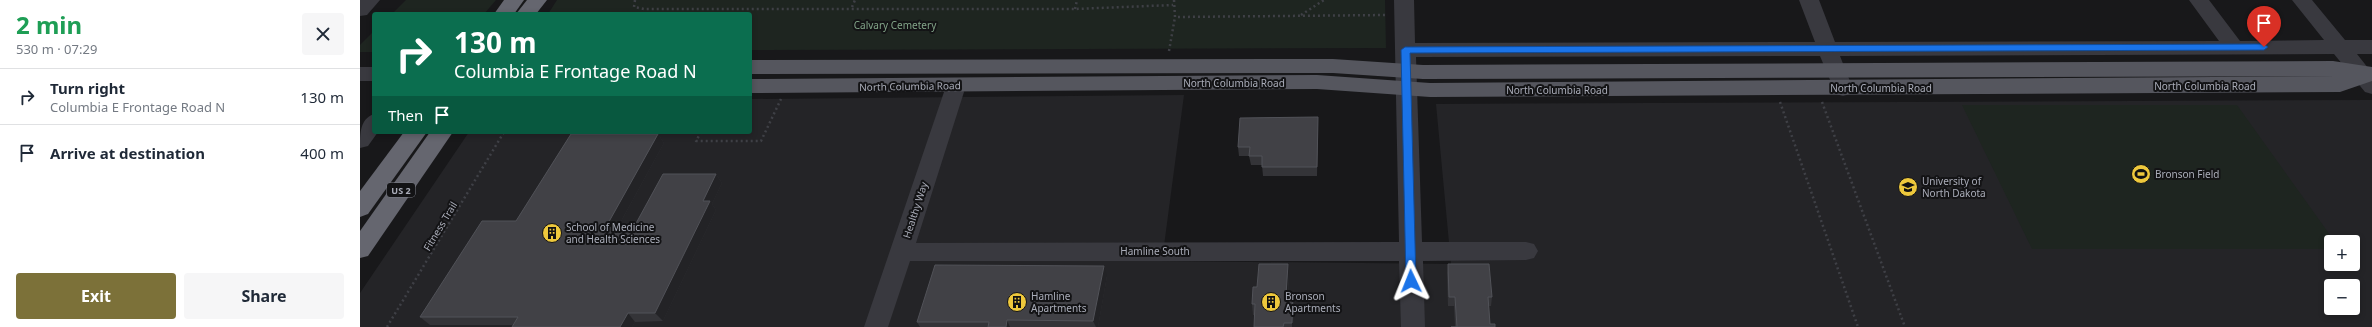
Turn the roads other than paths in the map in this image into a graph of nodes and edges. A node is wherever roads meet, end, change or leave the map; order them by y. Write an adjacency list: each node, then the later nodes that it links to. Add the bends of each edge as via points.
1 (370, 0): 8 (street)
2 (514, 0): 9 (highway)
3 (537, 0): 10 (highway)
4 (1809, 0): 14 (street)
5 (2199, 0): 12 (street)
6 (2302, 0): 11 (street)
7 (1404, 8): 16 (street)
8 (360, 10)
9 (505, 12)
10 (528, 12)
11 (2340, 46): 12 (street); 13 (street); 19 (street)
12 (2234, 47): 14 (street)
13 (2372, 47)
14 (1828, 49): 16 (street); 20 (street)
15 (752, 67): 16 (main road, North Columbia Road, via 1333,66)
16 (1406, 70): 20 (main road, North Columbia Road); 21 (main road, North Columbia Road, via 1317,82); 29 (street)
17 (360, 74): 18 (street)
18 (372, 74)
19 (2369, 79): 20 (main road, North Columbia Road, via 2340,85)
20 (1840, 80)
21 (752, 86)
22 (954, 92): 31 (street, Healthy Way)
23 (372, 125): 26 (street)
24 (415, 134): 27 (highway, US 2)
25 (441, 134): 28 (highway, US 2)
26 (360, 140)
27 (360, 208)
28 (360, 249)
29 (1410, 251): 30 (street, Hamline South); 31 (street, Hamline South); 33 (street)
30 (1526, 251)
31 (901, 252): 32 (street, Healthy Way)
32 (876, 327)
33 (1413, 327)

